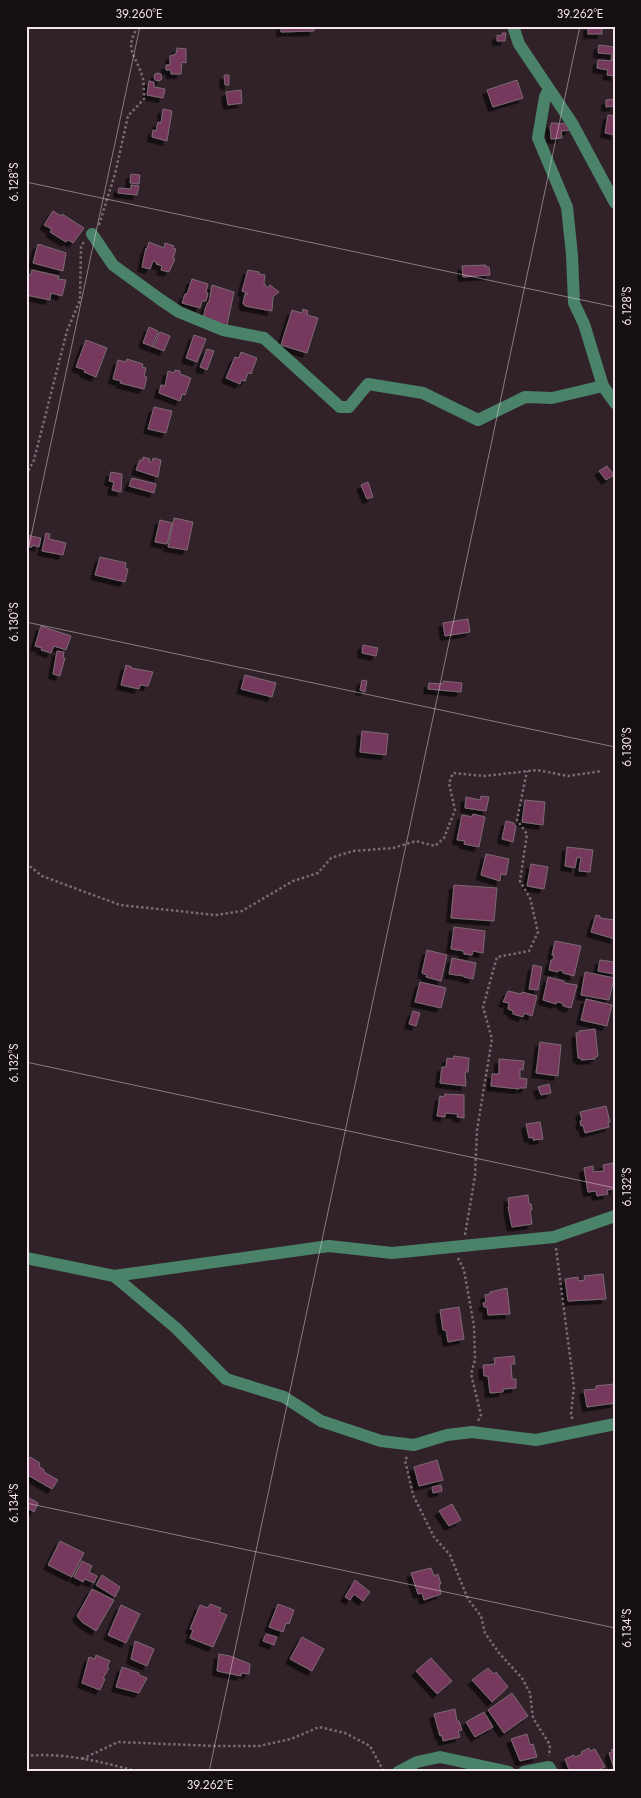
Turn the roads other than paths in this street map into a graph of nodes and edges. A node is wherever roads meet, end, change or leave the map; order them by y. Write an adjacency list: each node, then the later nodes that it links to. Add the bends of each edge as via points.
1 (513, 26): 2 (street, via 519,44)
2 (549, 89): 3 (street, via 572,122); 5 (street, via 538,138 567,207 574,303 584,324)
3 (615, 203)
4 (92, 234): 5 (street, via 113,265 161,300 179,312 223,330 264,338 340,406 349,407 368,384 423,393 478,420 525,397 552,398)
5 (603, 386): 6 (street)
6 (615, 403)
7 (615, 1216): 9 (street, via 554,1237 392,1253 329,1246)
8 (26, 1258): 9 (street)
9 (114, 1276): 10 (street, via 176,1328 226,1379 284,1397 322,1421 381,1441 414,1445 447,1435 472,1432 536,1440)
10 (615, 1424)
11 (551, 1770): 14 (street)
12 (398, 1772): 13 (street, via 417,1762 440,1757)
13 (509, 1772)
14 (524, 1772)

